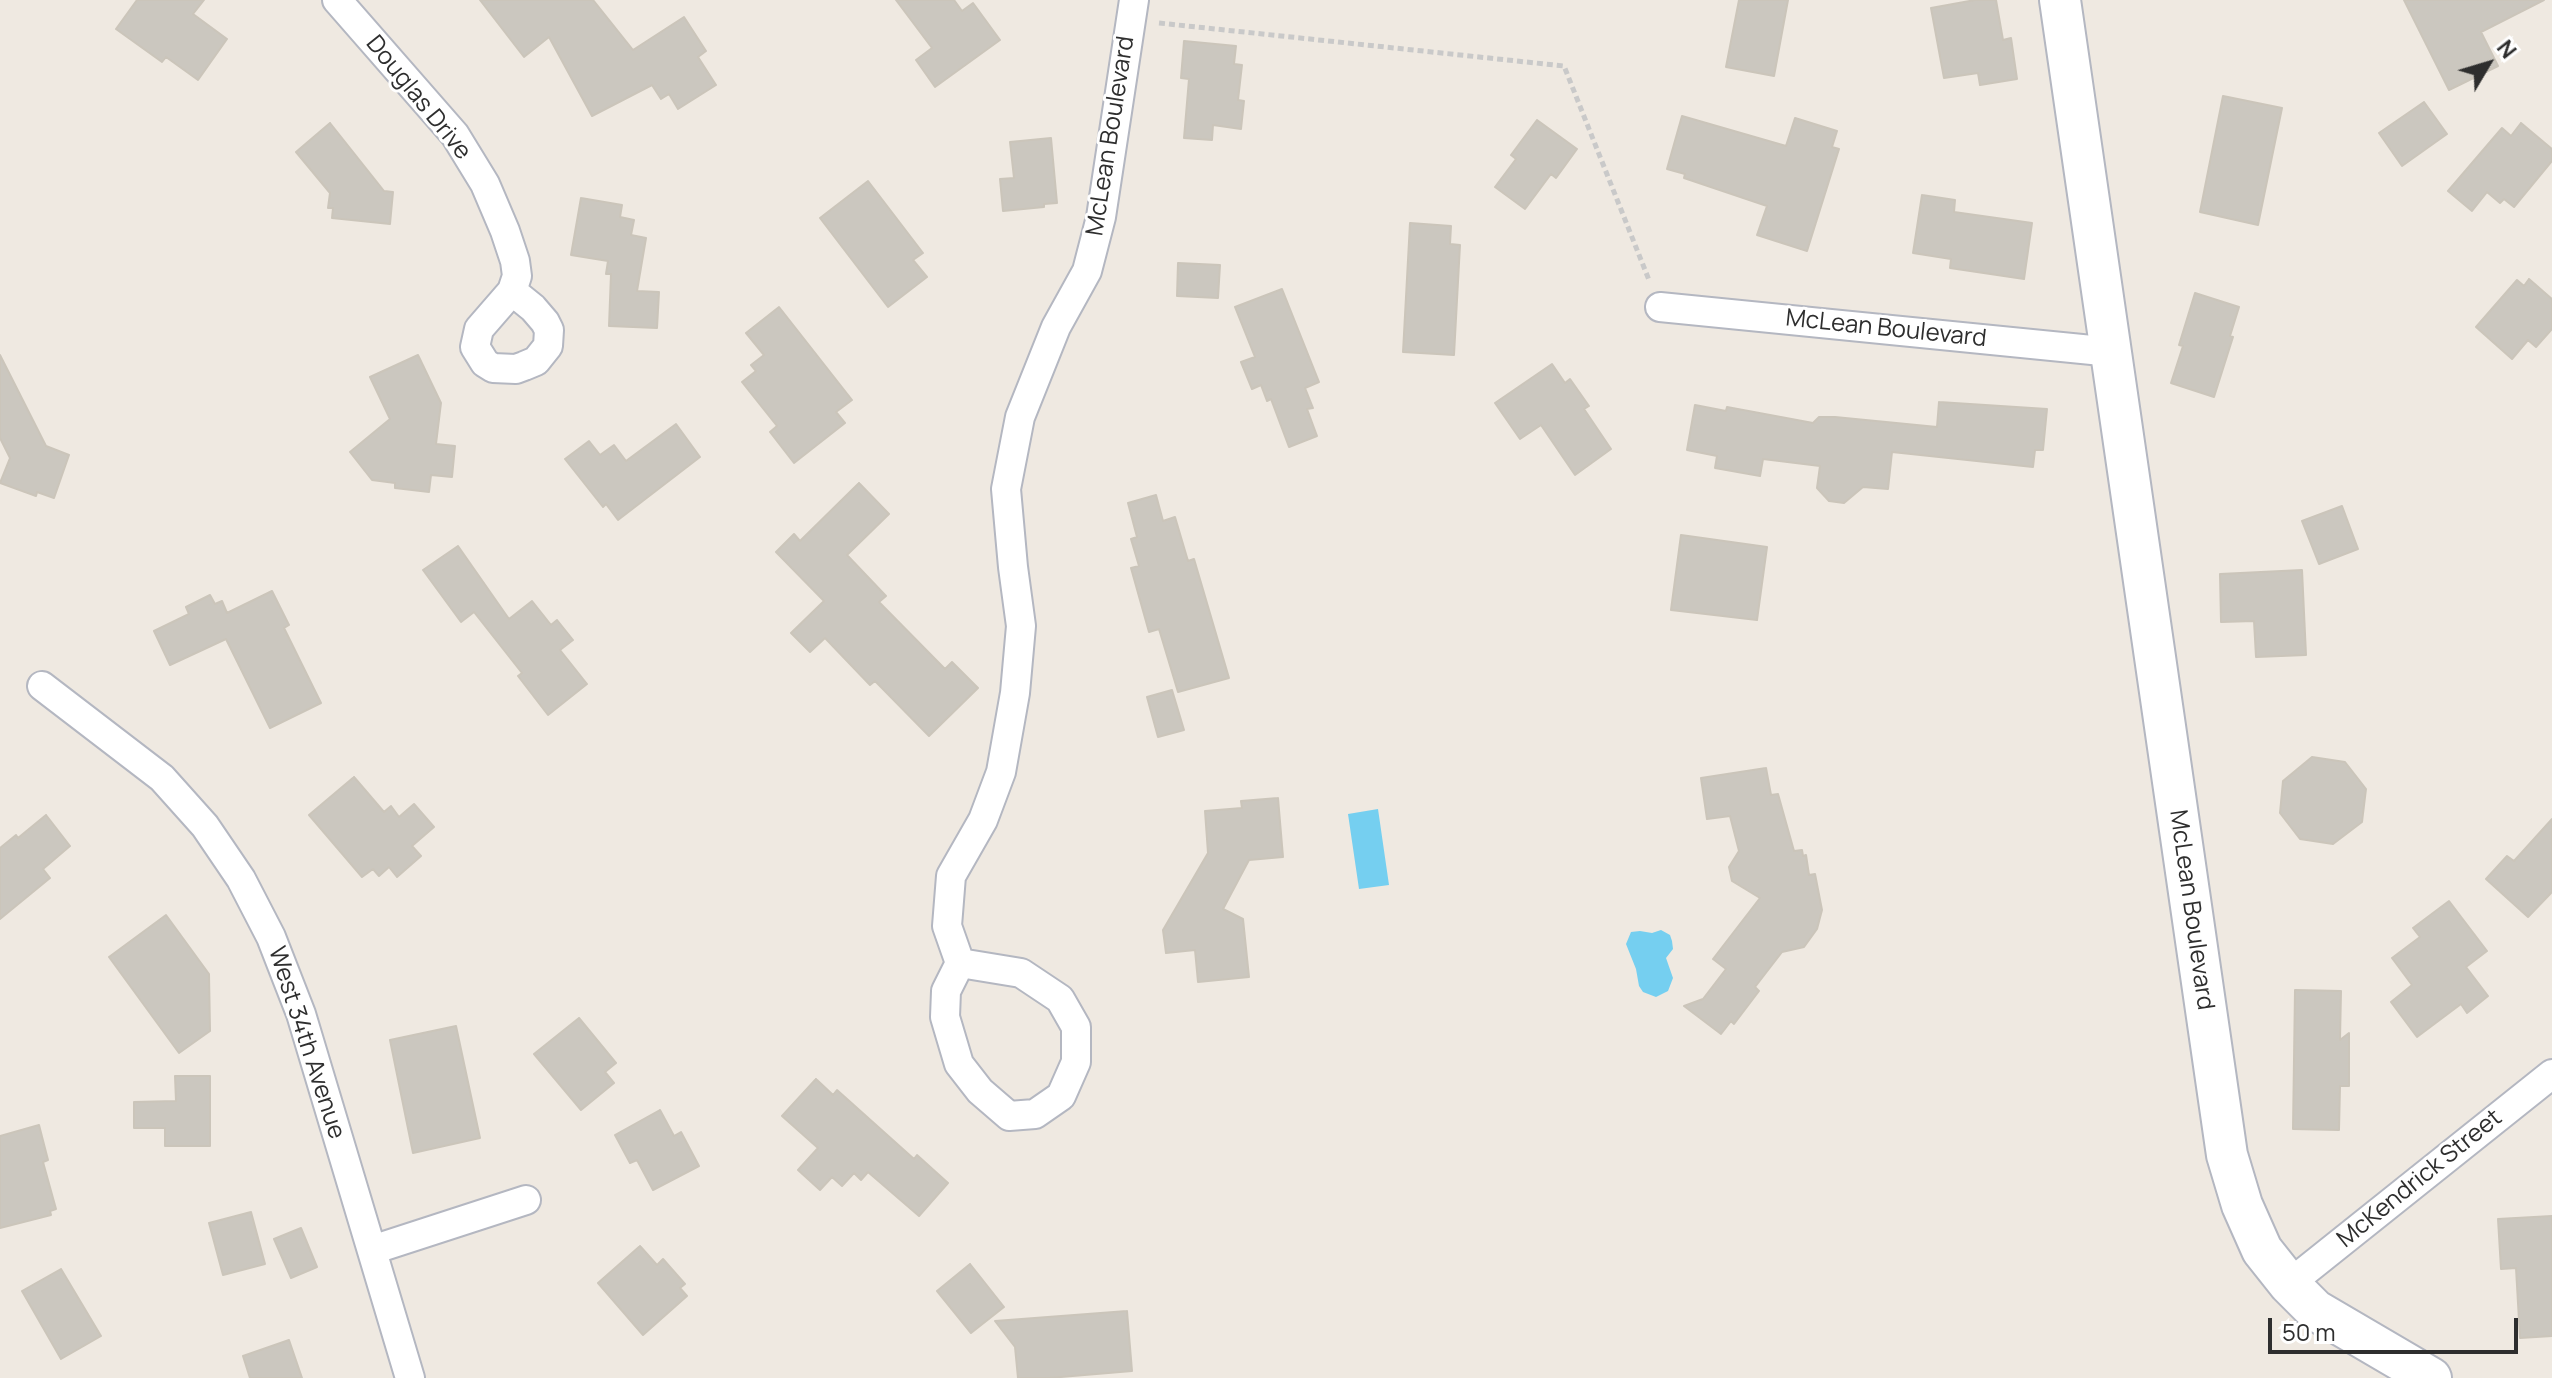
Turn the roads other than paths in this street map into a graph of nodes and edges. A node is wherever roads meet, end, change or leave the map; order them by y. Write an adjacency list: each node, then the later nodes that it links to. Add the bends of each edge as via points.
1 (337, 0): 4 (street, Douglas Drive, via 455,135 485,184 516,269)
2 (2060, 0): 6 (street, McLean Boulevard)
3 (1132, 10): 8 (street, McLean Boulevard, via 1101,217 1087,271 1056,327 1020,417 1006,489 1021,626 1015,693 1001,772 983,820 951,876 947,926)
4 (512, 291)
5 (1660, 307): 6 (street, McLean Boulevard)
6 (2112, 352): 12 (street, McLean Boulevard, via 2227,1155 2262,1250)
7 (42, 686): 11 (street, West 34th Avenue, via 162,778 205,826 241,879 301,1014)
8 (960, 963): 8 (street, via 1021,973 1060,999 1076,1027 1076,1062 1061,1096 1035,1114 1009,1116 959,1064 945,1017 946,991)
9 (2552, 1074): 12 (street, McKendrick Street)
10 (526, 1200): 11 (street)
11 (372, 1250): 13 (street, West 34th Avenue)
12 (2289, 1284): 14 (street, McLean Boulevard, via 2315,1310)
13 (410, 1378)
14 (2431, 1378)

